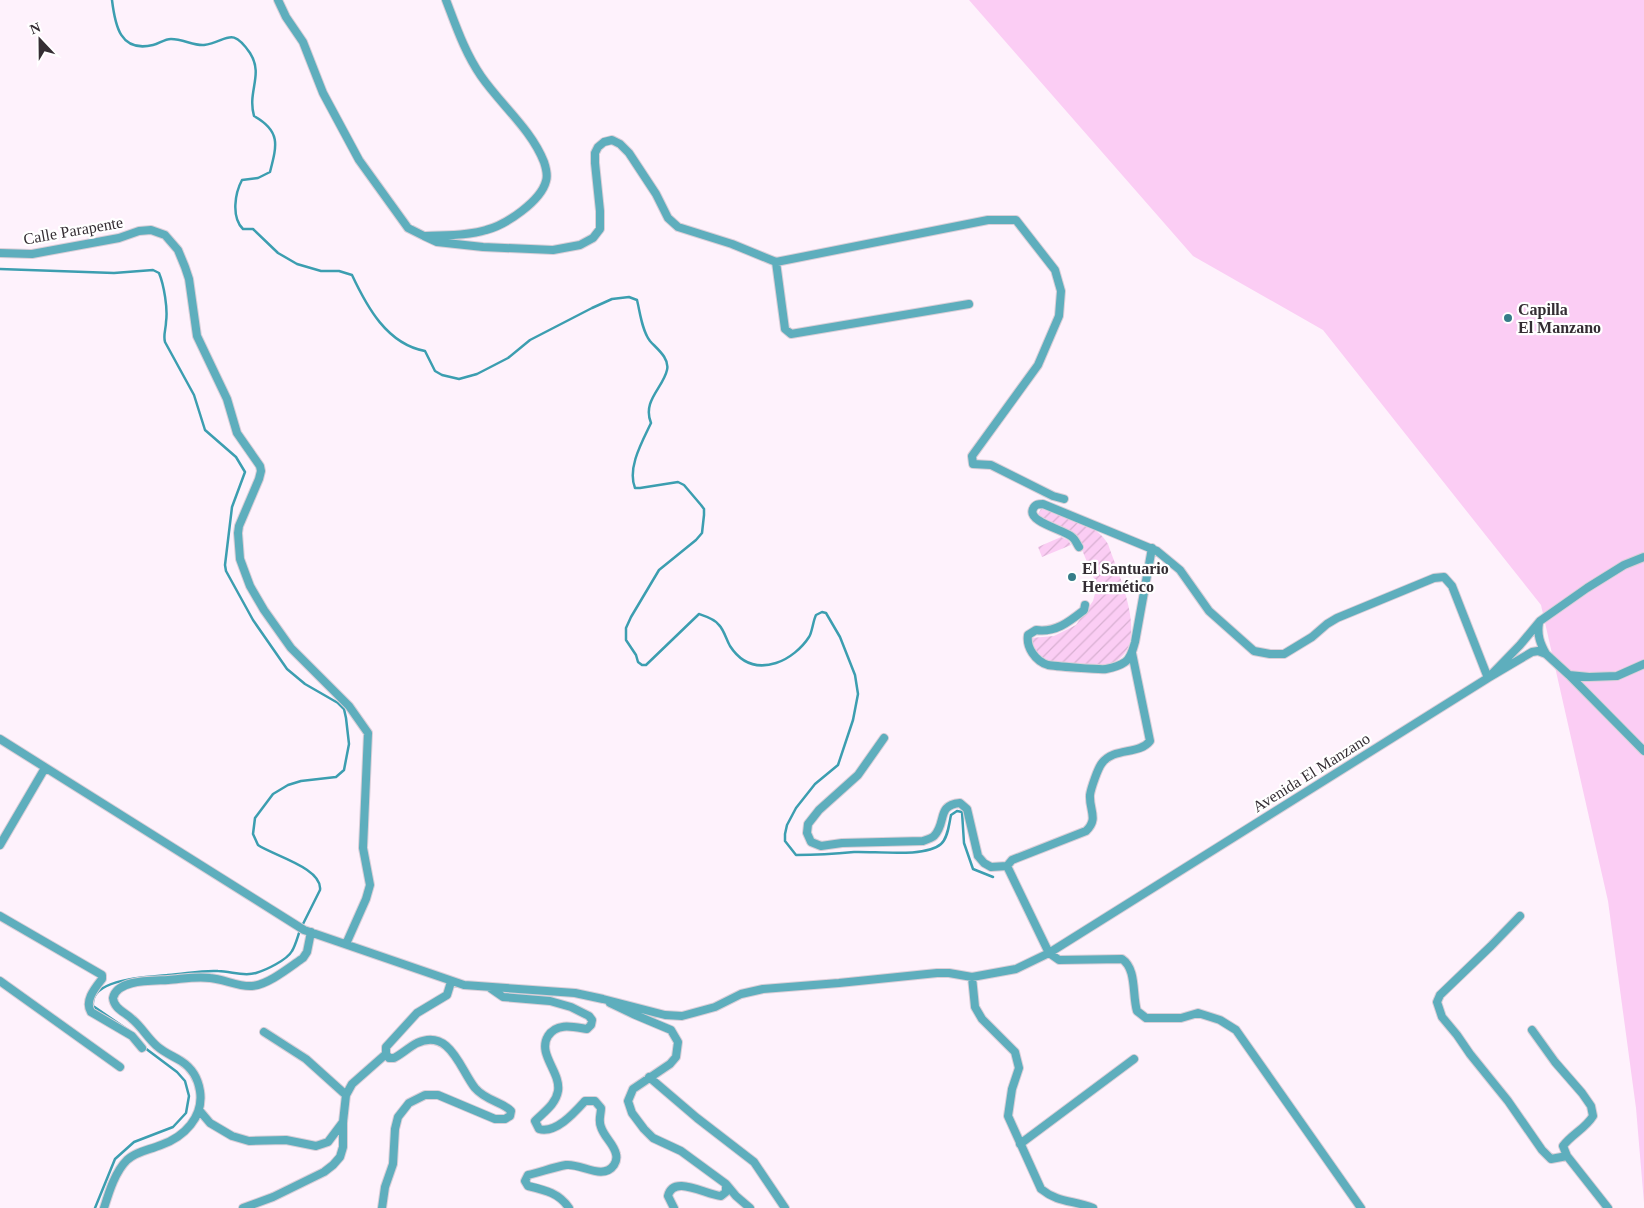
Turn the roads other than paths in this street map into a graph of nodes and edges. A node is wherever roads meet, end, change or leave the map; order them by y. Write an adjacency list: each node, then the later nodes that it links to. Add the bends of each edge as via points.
1 (278, 0): 3 (street, via 303,42 322,93 359,160 408,228)
2 (446, 0): 3 (street, via 458,34 480,76 520,123 536,146 547,172 543,189 533,201 502,224 472,233)
3 (424, 236): 5 (street, via 437,242 483,247 553,250 580,245 593,238 600,229 595,153 604,142 612,140 629,153 668,218 678,227)
4 (0, 253): 29 (street, Calle Parapente, via 32,254 150,230 165,235 178,250 189,279 196,336 227,399 237,433 261,471 239,526 240,559 250,586 291,648 349,706 368,734 363,848 370,885)
5 (776, 262): 6 (street, via 784,328 791,334); 7 (street, via 988,220 1016,220 1055,270 1061,291 1059,316 1038,365 972,456 973,464 990,465)
6 (969, 304)
7 (1064, 499)
8 (1079, 547): 9 (street, via 1072,536 1038,521 1033,515 1034,507 1043,504)
9 (1152, 548): 13 (street); 18 (street, via 1180,570 1209,611 1254,651 1270,654 1284,654 1337,618 1434,578 1444,577 1452,586)
10 (1644, 557): 12 (street, Avenida El Manzano, via 1586,588)
11 (1085, 605): 13 (street, via 1084,610 1057,628 1036,630 1028,635 1030,649 1038,658 1047,664 1106,669 1125,662)
12 (1540, 621): 14 (street, via 1539,641); 18 (street, Avenida El Manzano)
13 (1132, 653): 25 (street, via 1150,741 1146,746 1113,754 1102,762 1090,796 1092,826 1086,832 1012,860)
14 (1546, 654): 16 (street); 18 (street, via 1532,652)
15 (1644, 664): 17 (street, via 1617,676)
16 (1569, 675): 17 (street); 19 (street)
17 (1589, 677): 19 (street)
18 (1488, 678): 30 (street, Avenida El Manzano)
19 (1585, 691): 22 (street)
20 (884, 738): 25 (street, via 858,775 808,824 811,842 821,846 923,841 934,836 945,809 960,803 967,809 978,856 991,868)
21 (0, 740): 23 (street)
22 (1644, 751)
23 (46, 768): 24 (street); 28 (street)
24 (0, 845)
25 (1007, 866): 30 (street)
26 (0, 916): 38 (street, via 102,975 89,998 89,1009 132,1036)
27 (1520, 916): 47 (street, via 1440,995 1438,1008 1542,1150 1551,1159)
28 (311, 932): 29 (street); 44 (street, via 303,958 260,984 246,986 191,977 137,982 115,991 116,1006 158,1046 191,1068 199,1086)
29 (346, 944): 33 (street)
30 (1049, 953): 31 (street, Avenida El Manzano, via 1016,969); 57 (street, via 1058,960 1122,959 1128,963 1137,1011 1146,1018 1181,1018 1198,1014 1220,1020 1236,1030)
31 (972, 978): 35 (street, Avenida El Manzano, via 937,973 763,989 682,1016 665,1015); 46 (street, via 975,1007 982,1019 1015,1052 1019,1068 1008,1116)
32 (0, 981): 41 (street)
33 (451, 982): 34 (street); 39 (street, via 447,995 417,1013 388,1045)
34 (490, 988): 35 (street); 52 (street, via 503,997 550,1001 571,1007 592,1020 587,1028 563,1026 548,1036 545,1050 557,1078 558,1092 535,1124 544,1131 569,1119 585,1102 595,1101 601,1108 603,1134 615,1151 615,1164 602,1172 566,1166 528,1175 525,1181 528,1186 557,1196)
35 (603, 999): 42 (street, via 672,1030 678,1042 676,1057)
36 (1532, 1030): 47 (street, via 1591,1106 1593,1116 1588,1124 1563,1146)
37 (264, 1032): 43 (street, via 306,1059)
38 (142, 1048)
39 (386, 1054): 43 (street, via 352,1084); 51 (street, via 394,1058 415,1044 426,1041 443,1044 456,1055 475,1087 511,1113 505,1119 495,1119 438,1095 425,1095 408,1103 398,1117 395,1129 394,1164 385,1187)
40 (1134, 1059): 46 (street)
41 (120, 1067)
42 (649, 1077): 48 (street, via 633,1089 629,1097 630,1109 644,1129 658,1142 681,1151); 55 (street, via 754,1162)
43 (346, 1095): 45 (street)
44 (199, 1110): 45 (street, via 210,1123 232,1136 249,1141 286,1140 316,1146 328,1142); 49 (street, via 182,1134 127,1160 117,1175)
45 (343, 1122): 50 (street, via 343,1147 333,1165 273,1197)
46 (1020, 1144): 56 (street, via 1041,1189 1062,1201)
47 (1567, 1156): 58 (street)
48 (726, 1184): 53 (street, via 726,1192 721,1196 683,1185 674,1186 668,1196); 54 (street)
49 (104, 1208)
50 (244, 1208)
51 (382, 1208)
52 (569, 1208)
53 (674, 1208)
54 (750, 1208)
55 (785, 1208)
56 (1093, 1208)
57 (1361, 1208)
58 (1608, 1208)

